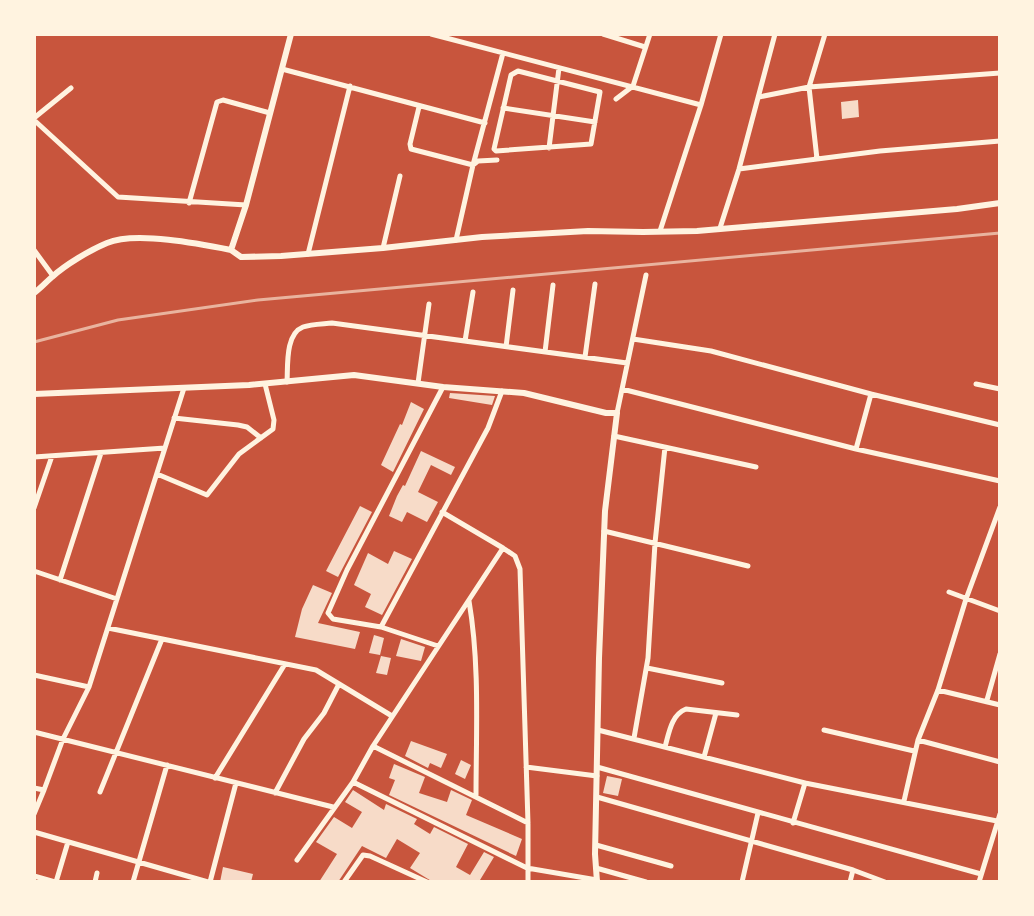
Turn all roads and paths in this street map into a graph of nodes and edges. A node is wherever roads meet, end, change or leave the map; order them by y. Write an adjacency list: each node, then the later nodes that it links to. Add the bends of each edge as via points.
1 (291, 34): 11 (street)
2 (431, 34): 9 (street)
3 (603, 34): 8 (street)
4 (650, 34): 8 (street)
5 (721, 34): 20 (street)
6 (776, 34): 18 (street)
7 (825, 34): 16 (street)
8 (645, 47): 15 (street)
9 (503, 53): 10 (street); 27 (street)
10 (558, 68): 13 (street); 15 (street)
11 (282, 69): 14 (street); 23 (street)
12 (999, 73): 16 (street)
13 (557, 80): 22 (street, via 514,72); 24 (street); 26 (street, via 600,93)
14 (350, 86): 21 (street); 44 (street)
15 (633, 86): 19 (street); 20 (street)
16 (809, 87): 18 (street); 30 (street)
17 (71, 88): 25 (street)
18 (759, 97): 33 (street)
19 (616, 99)
20 (701, 105): 39 (street)
21 (419, 107): 27 (street); 32 (street, via 411,149)
22 (503, 108): 24 (street); 29 (street, via 496,151)
23 (270, 113): 35 (street, via 223,100 217,102); 37 (street)
24 (553, 116): 26 (street); 29 (street)
25 (34, 119): 35 (street, via 114,195)
26 (595, 122): 29 (street, via 588,145)
27 (485, 123): 32 (street)
28 (999, 141): 30 (street)
29 (549, 148)
30 (817, 159): 33 (street)
31 (497, 160): 32 (street)
32 (473, 165): 40 (street)
33 (739, 169): 38 (street)
34 (400, 176): 41 (street)
35 (189, 203): 37 (street)
36 (999, 203): 38 (street)
37 (246, 206): 43 (street)
38 (720, 228): 39 (street)
39 (660, 231): 40 (street, via 588,231)
40 (456, 240): 41 (street)
41 (383, 248): 44 (street)
42 (34, 250): 46 (street)
43 (231, 250): 44 (street, via 241,257); 46 (street, via 144,238 116,240)
44 (308, 254)
45 (646, 274): 54 (street)
46 (53, 276): 51 (street)
47 (595, 284): 58 (street)
48 (553, 285): 57 (street)
49 (513, 290): 56 (street)
50 (473, 292): 55 (street)
51 (34, 293)
52 (429, 304): 53 (street)
53 (424, 336): 55 (street); 60 (street, via 332,323 303,327 297,330 290,345); 61 (street)
54 (633, 339): 59 (street); 70 (street, via 711,351)
55 (465, 341): 56 (street)
56 (506, 347): 57 (street)
57 (545, 352): 58 (street)
58 (585, 357): 59 (street)
59 (627, 363): 66 (street)
60 (287, 382): 61 (street, via 354,375); 62 (street)
61 (418, 383): 64 (street)
62 (265, 384): 65 (street); 75 (street, via 274,424)
63 (976, 384): 67 (street)
64 (443, 387): 68 (street); 99 (street, via 327,613 333,619)
65 (184, 388): 69 (street); 72 (street)
66 (621, 389): 71 (street); 78 (street)
67 (999, 389)
68 (502, 391): 71 (street); 87 (street, via 488,428)
69 (34, 394)
70 (871, 394): 73 (street); 78 (street)
71 (617, 413): 74 (street)
72 (174, 418): 75 (street, via 247,427); 77 (street)
73 (999, 425)
74 (614, 436): 76 (street); 88 (street)
75 (261, 438): 83 (street, via 239,454 207,495)
76 (665, 447): 82 (street); 89 (street)
77 (165, 448): 79 (street); 83 (street)
78 (856, 449): 84 (street)
79 (101, 453): 80 (street); 93 (street)
80 (52, 456): 81 (street); 86 (street)
81 (34, 457)
82 (756, 467)
83 (157, 474): 95 (street)
84 (999, 481)
85 (999, 507): 96 (street)
86 (34, 508)
87 (442, 512): 90 (street); 99 (street)
88 (604, 531): 89 (street); 116 (street)
89 (655, 543): 91 (street); 105 (street)
90 (503, 548): 97 (street); 129 (street, via 515,556 520,569)
91 (748, 566)
92 (34, 571): 93 (street)
93 (60, 580): 95 (street)
94 (949, 592): 96 (street)
95 (117, 599): 100 (street)
96 (966, 599): 98 (street); 110 (street)
97 (468, 600): 102 (street); 141 (street, via 475,676)
98 (999, 611)
99 (381, 627): 102 (street)
100 (108, 628): 101 (street); 109 (street)
101 (162, 639): 104 (street); 125 (street)
102 (438, 646): 115 (street)
103 (999, 654): 111 (street)
104 (285, 664): 108 (street, via 316,670); 132 (street)
105 (647, 668): 107 (street); 119 (street)
106 (34, 675): 109 (street)
107 (722, 683)
108 (339, 684): 115 (street); 139 (street)
109 (89, 687): 120 (street)
110 (938, 690): 111 (street); 121 (street)
111 (987, 700): 112 (street)
112 (999, 705)
113 (716, 713): 114 (street); 123 (street, via 681,711 675,717); 126 (street)
114 (737, 715)
115 (392, 716): 122 (street)
116 (598, 730): 119 (street); 130 (street)
117 (824, 730): 124 (street)
118 (34, 732): 120 (street)
119 (634, 738): 123 (street)
120 (63, 739): 125 (street); 137 (street)
121 (918, 740): 124 (street); 127 (street)
122 (373, 746): 133 (street); 141 (street)
123 (665, 747): 126 (street)
124 (914, 751): 142 (street)
125 (117, 753): 128 (street); 138 (street)
126 (704, 756): 135 (street)
127 (999, 762)
128 (167, 765): 132 (street); 154 (street)
129 (526, 767): 131 (street); 148 (street)
130 (597, 767): 131 (street); 144 (street)
131 (597, 776): 140 (street)
132 (215, 778): 134 (street)
133 (353, 782): 143 (street); 157 (street)
134 (236, 783): 139 (street); 168 (street)
135 (805, 783): 142 (street); 149 (street)
136 (34, 788): 137 (street)
137 (44, 790): 145 (street)
138 (100, 792)
139 (275, 793): 143 (street)
140 (597, 796): 151 (street); 153 (street)
141 (476, 797): 148 (street)
142 (904, 801): 147 (street)
143 (333, 807): 155 (street)
144 (758, 813): 149 (street); 151 (street)
145 (34, 814)
146 (999, 814): 147 (street)
147 (997, 821): 161 (street)
148 (528, 823): 157 (street)
149 (793, 823): 161 (street)
150 (34, 832): 152 (street)
151 (752, 841): 159 (street); 163 (street)
152 (68, 842): 154 (street); 165 (street)
153 (596, 845): 156 (street); 158 (street)
154 (138, 860): 167 (street); 168 (street)
155 (297, 860)
156 (671, 866)
157 (527, 868): 164 (street); 171 (street)
158 (596, 868): 164 (street); 172 (street)
159 (853, 870): 174 (street); 175 (street)
160 (97, 873): 166 (street)
161 (981, 874): 176 (street)
162 (34, 876): 165 (street)
163 (743, 880): 173 (street)
164 (597, 881)
165 (56, 882)
166 (95, 882)
167 (133, 882)
168 (209, 882)
169 (344, 882): 170 (street, via 363,855)
170 (427, 882)
171 (528, 882)
172 (646, 882)
173 (751, 882)
174 (850, 882)
175 (885, 882)
176 (979, 882)

